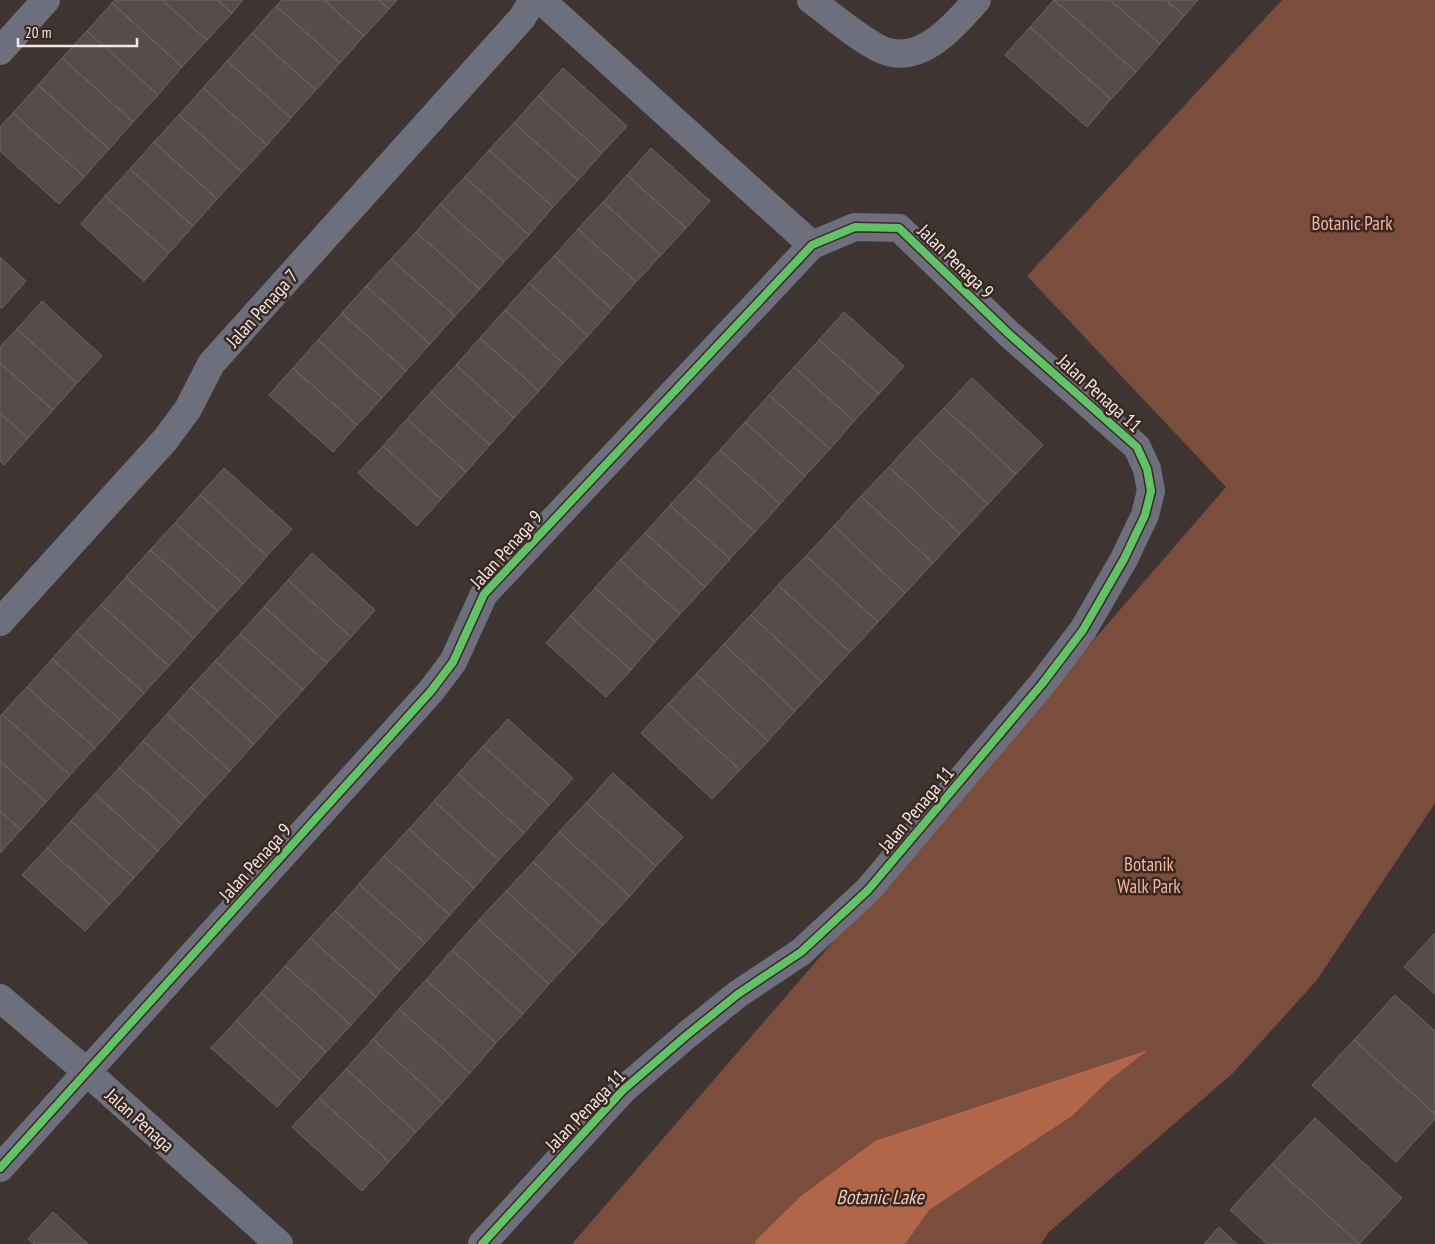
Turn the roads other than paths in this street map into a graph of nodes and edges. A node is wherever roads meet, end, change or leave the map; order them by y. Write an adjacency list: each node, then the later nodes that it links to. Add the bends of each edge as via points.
1 (46, 0): 6 (street)
2 (533, 0): 9 (street, Jalan Penaga 7, via 516,26 211,364 188,409 165,440)
3 (541, 0): 7 (street)
4 (811, 0): 5 (street, via 888,53 912,53 932,43)
5 (976, 0)
6 (0, 51)
7 (812, 245): 8 (street, Jalan Penaga 9, via 855,227 899,228); 11 (street, Jalan Penaga 9, via 484,594 453,662 431,691)
8 (1009, 334): 14 (street, Jalan Penaga 11, via 1137,447 1147,469 1151,491 1144,515 1124,559 1084,630 868,890 801,952 738,994 624,1090)
9 (0, 622)
10 (0, 998): 11 (street, Jalan Penaga)
11 (87, 1072): 12 (street, Jalan Penaga 9); 13 (street, Jalan Penaga)
12 (0, 1168)
13 (278, 1244)
14 (482, 1244)

